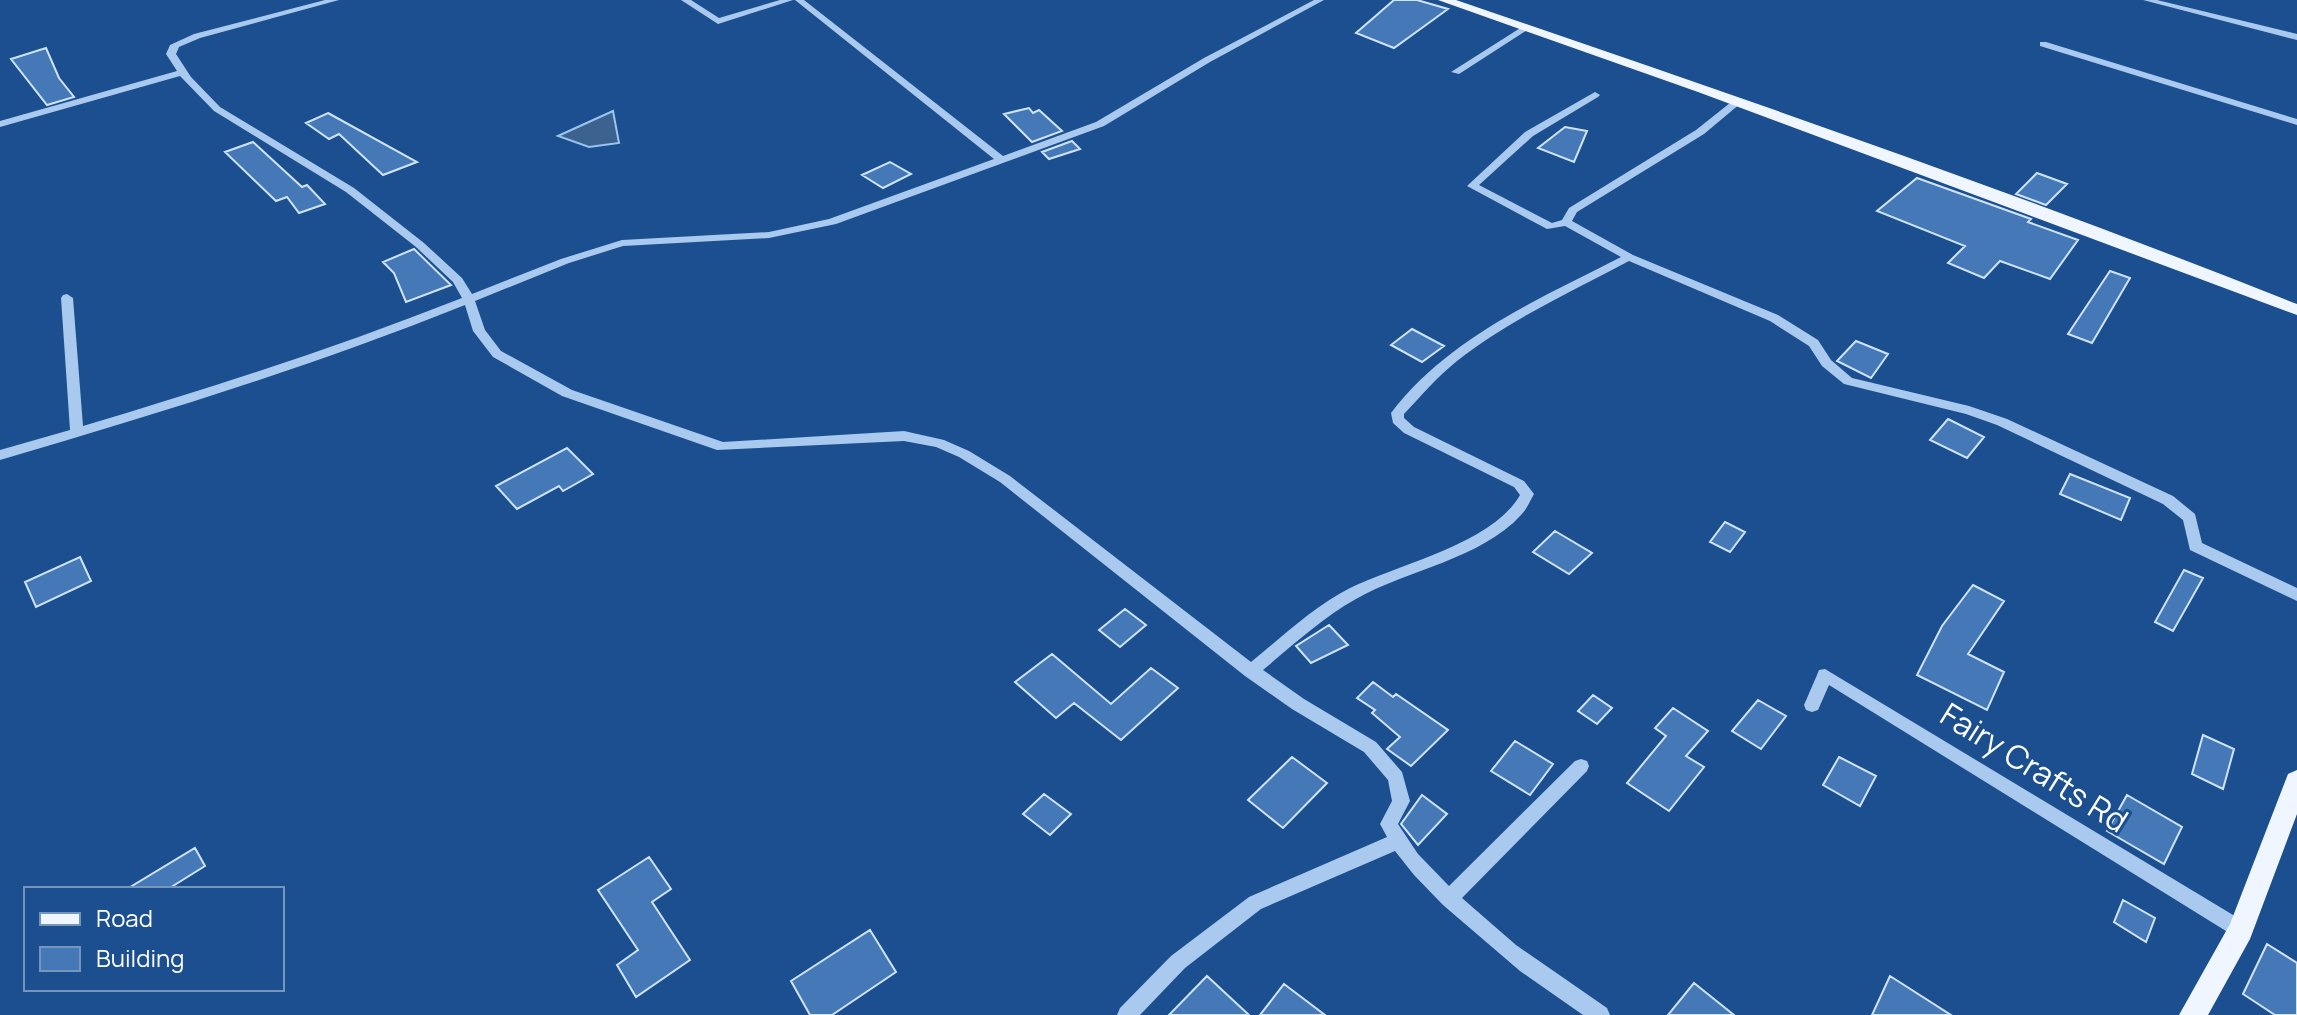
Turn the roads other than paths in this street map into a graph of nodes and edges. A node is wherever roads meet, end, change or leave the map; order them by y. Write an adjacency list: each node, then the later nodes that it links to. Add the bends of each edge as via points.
1 (335, 0): 8 (street)
2 (685, 0): 3 (street, via 718,21)
3 (789, 0)
4 (799, 0): 18 (street)
5 (1320, 0): 18 (street, via 1100,124)
6 (1444, 0): 9 (main road)
7 (2147, 0): 10 (street)
8 (314, 2): 12 (street, via 175,45 171,54)
9 (1528, 27): 13 (street); 15 (main road)
10 (2297, 37)
11 (2043, 44): 16 (street)
12 (183, 72): 17 (street); 22 (street, via 217,109 350,190 420,245 458,280)
13 (1456, 72)
14 (1595, 95): 19 (street, via 1529,134 1472,186 1551,227)
15 (1738, 101): 19 (street, via 1700,132 1573,210); 23 (main road)
16 (2297, 122)
17 (0, 124)
18 (1001, 160): 22 (street, via 832,222 769,235 622,243)
19 (1566, 222): 20 (street)
20 (1629, 257): 26 (street, via 1774,318 1814,343 1826,363 1848,381 1991,418 2168,500 2190,518 2195,546); 27 (street, via 1524,312 1455,356 1397,413 1409,430 1519,484 1527,494 1525,502 1480,537 1354,593)
21 (67, 298): 24 (street)
22 (469, 300): 24 (street, via 232,386); 27 (street, via 479,331 497,354 567,393 722,447 904,436 964,454 1005,479)
23 (2297, 310)
24 (77, 431): 25 (street)
25 (0, 455)
26 (2297, 595)
27 (1251, 671): 31 (street, via 1370,747 1388,767 1401,801 1389,824)
28 (1812, 705): 33 (street, Fairy Crafts Rd, via 1825,675)
29 (1581, 766): 32 (street)
30 (2297, 781): 33 (main road)
31 (1398, 841): 32 (street, via 1412,865); 34 (street, via 1255,903 1178,962)
32 (1449, 899): 35 (street, via 1491,940)
33 (2241, 930): 36 (main road)
34 (1127, 1015)
35 (1600, 1015)
36 (2193, 1015)

